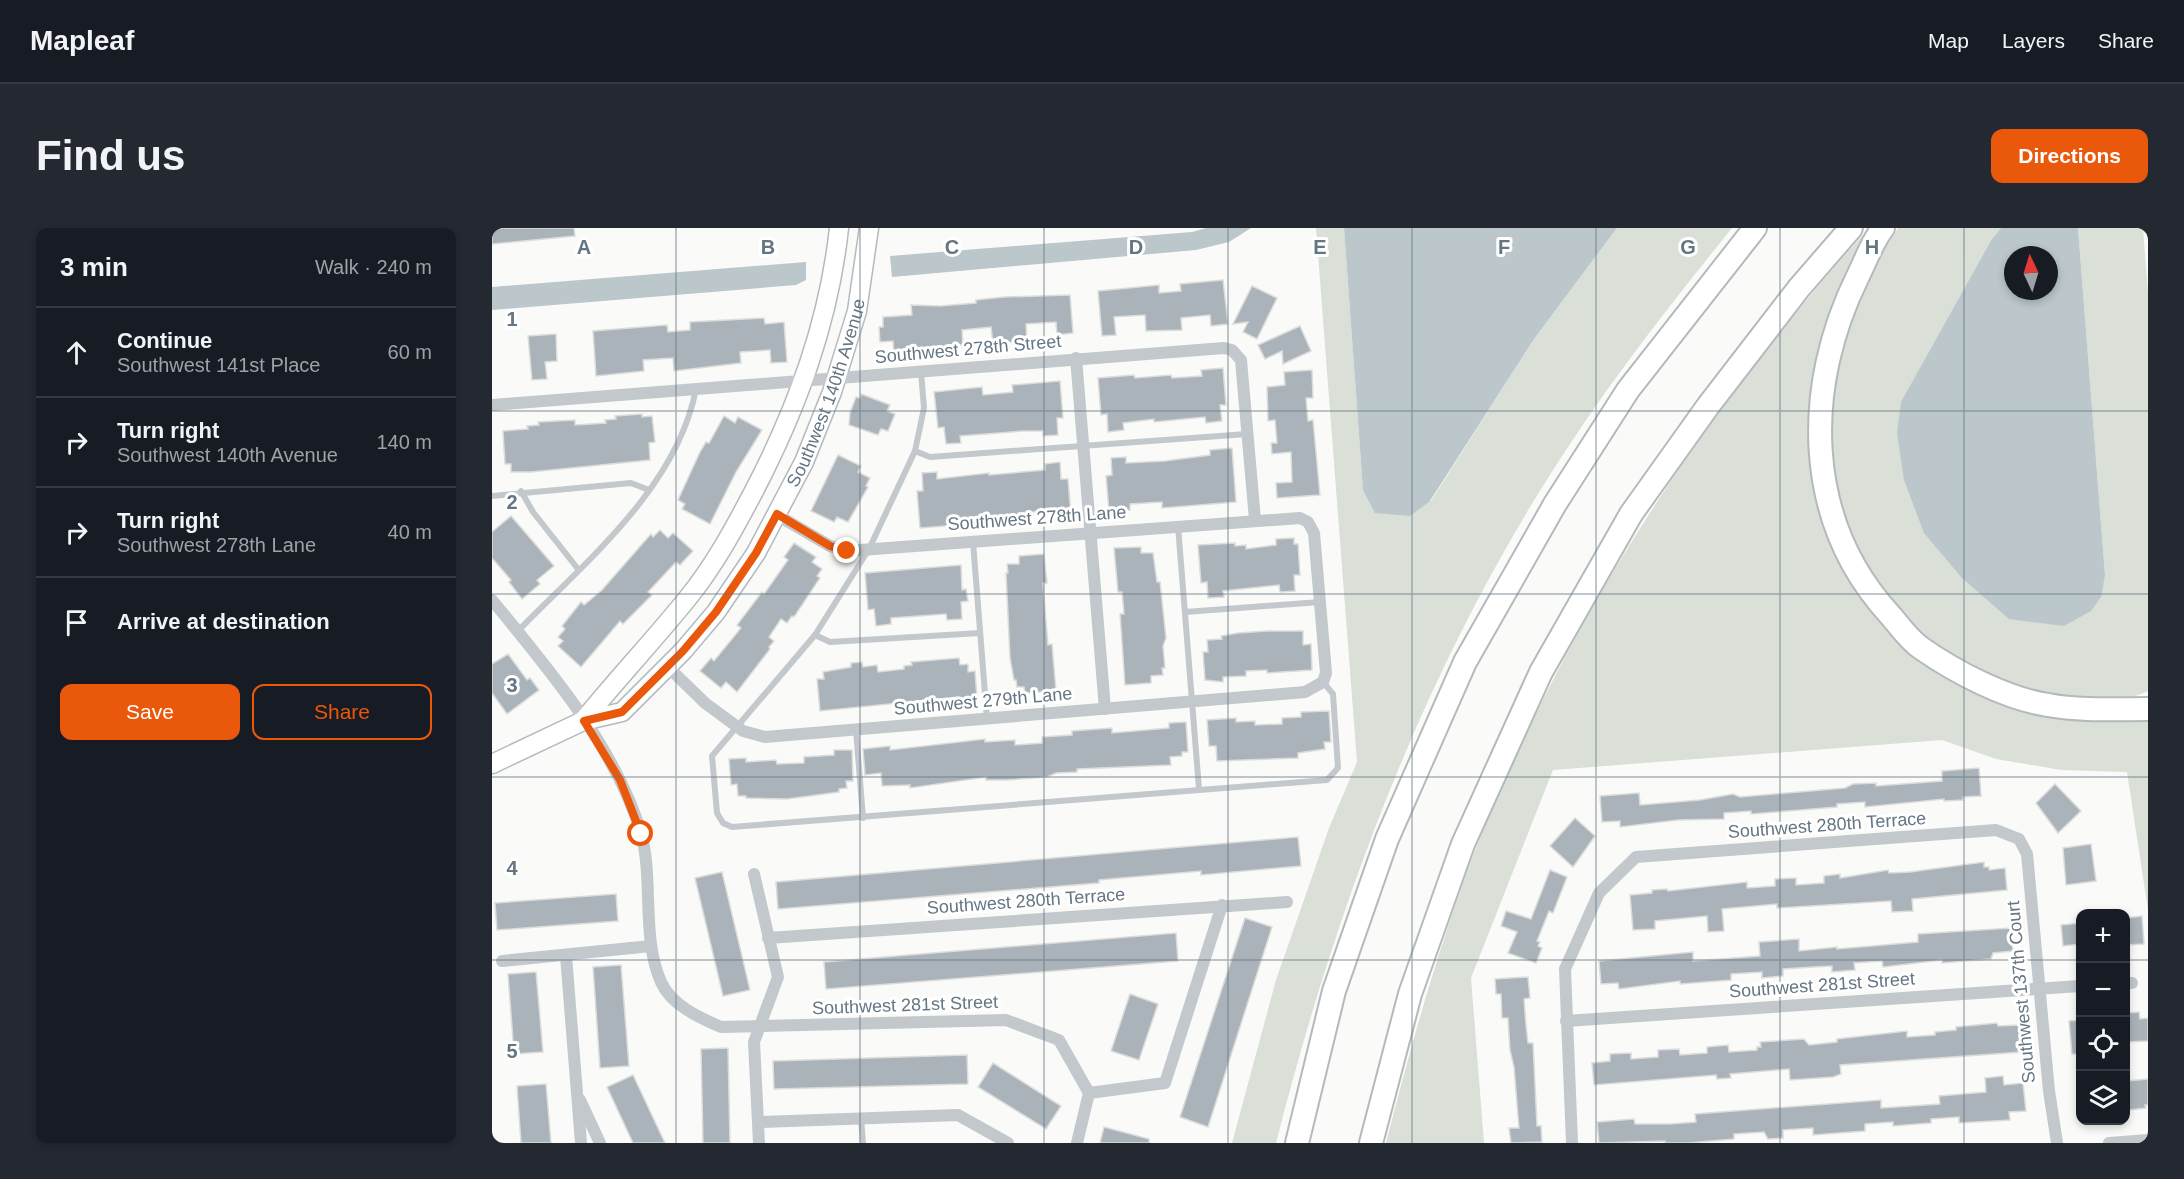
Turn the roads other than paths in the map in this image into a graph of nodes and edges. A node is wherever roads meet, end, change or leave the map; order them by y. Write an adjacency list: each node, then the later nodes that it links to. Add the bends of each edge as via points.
1 (838, 228): 9 (street, Southwest 140th Avenue, via 829,291)
2 (869, 228): 8 (street, Southwest 140th Avenue, via 857,311)
3 (1755, 228): 66 (highway, via 1628,390 1555,504 1465,662 1387,839 1337,980)
4 (1851, 228): 67 (highway, via 1722,388 1631,514 1541,672 1463,844 1410,994)
5 (1883, 228): 34 (highway, via 1847,298 1827,357 1820,400 1820,457 1833,522 1868,590 1919,647 1998,691 2048,705)
6 (1076, 358): 7 (street, Southwest 278th Street); 12 (street, Southwest 278th Street, via 1206,348 1232,350 1241,360); 13 (street)
7 (921, 371): 8 (street, Southwest 278th Street); 14 (lane, via 924,408)
8 (837, 377): 9 (street, Southwest 278th Street); 18 (street, Southwest 140th Avenue, via 804,462)
9 (805, 380): 10 (street, Southwest 278th Street); 37 (street, Southwest 140th Avenue, via 729,538 688,598)
10 (696, 389): 11 (street, Southwest 278th Street); 15 (lane, via 691,414)
11 (492, 405)
12 (1248, 434): 13 (lane); 19 (street)
13 (1084, 446): 14 (lane, via 930,457); 21 (street)
14 (915, 451): 23 (lane)
15 (649, 490): 16 (lane, via 631,483); 24 (lane, via 626,522)
16 (521, 491): 17 (lane); 24 (lane)
17 (492, 496)
18 (777, 514): 23 (street, Southwest 278th Lane, via 830,546 847,551); 31 (street, Southwest 140th Avenue, via 716,612)
19 (1255, 520): 20 (street, Southwest 278th Lane); 26 (street, Southwest 278th Lane, via 1289,517 1308,522 1314,533)
20 (1178, 525): 21 (street, Southwest 278th Lane); 27 (lane)
21 (1091, 532): 22 (street, Southwest 278th Lane); 35 (street)
22 (973, 541): 23 (street, Southwest 278th Lane); 29 (lane)
23 (869, 549): 30 (lane)
24 (578, 568): 28 (lane)
25 (492, 600): 28 (street, Southwest 281st Street)
26 (1320, 602): 27 (lane); 32 (street, via 1326,673)
27 (1185, 612): 33 (lane)
28 (517, 631): 37 (street, Southwest 281st Street)
29 (980, 633): 30 (lane, via 830,642); 36 (lane)
30 (814, 635): 38 (lane)
31 (668, 667): 37 (street, Southwest 140th Avenue, via 622,712); 38 (street, Southwest 279th Lane)
32 (1323, 682): 33 (street, Southwest 279th Lane, via 1305,692); 41 (lane, via 1333,694 1338,768 1334,775 1327,780)
33 (1192, 701): 35 (street, Southwest 279th Lane); 41 (lane)
34 (2143, 706)
35 (1105, 709): 36 (street, Southwest 279th Lane)
36 (987, 719): 39 (street, Southwest 279th Lane)
37 (584, 721): 40 (street, Southwest 140th Avenue); 48 (street, Southwest 281st Street, via 620,780 641,834)
38 (736, 726): 39 (street, Southwest 279th Lane, via 765,737); 42 (lane, via 712,756 717,813 723,823 732,826)
39 (856, 730): 42 (lane)
40 (492, 764)
41 (1199, 789): 42 (lane)
42 (863, 818)
43 (2019, 839): 52 (street, Southwest 137th Court, via 2027,854); 53 (street, Southwest 280th Terrace, via 1996,830 1636,857 1599,893 1565,969)
44 (754, 874): 47 (street)
45 (1287, 902): 46 (street, Southwest 280th Terrace)
46 (1222, 905): 47 (street, Southwest 280th Terrace); 56 (street, via 1165,1083)
47 (768, 938): 54 (street, via 778,977)
48 (651, 946): 49 (street); 54 (street, Southwest 281st Street, via 661,984 687,1012 721,1027)
49 (566, 956): 50 (street); 55 (street)
50 (502, 962)
51 (2076, 986): 52 (street, Southwest 281st Street)
52 (2038, 988): 53 (street, Southwest 281st Street); 69 (street, Southwest 137th Court)
53 (1566, 1021): 68 (street)
54 (759, 1027): 56 (street, Southwest 281st Street, via 1006,1020 1059,1040); 58 (street, via 754,1042)
55 (576, 1090): 60 (street); 61 (street)
56 (1089, 1093): 65 (street)
57 (861, 1118): 58 (street); 63 (lane); 64 (street, via 958,1115)
58 (759, 1122): 62 (street)
59 (2148, 1140): 70 (street)
60 (581, 1143)
61 (600, 1143)
62 (759, 1143)
63 (863, 1143)
64 (1008, 1143)
65 (1077, 1143)
66 (1297, 1143)
67 (1371, 1143)
68 (1572, 1143)
69 (2057, 1143)
70 (2109, 1143)

